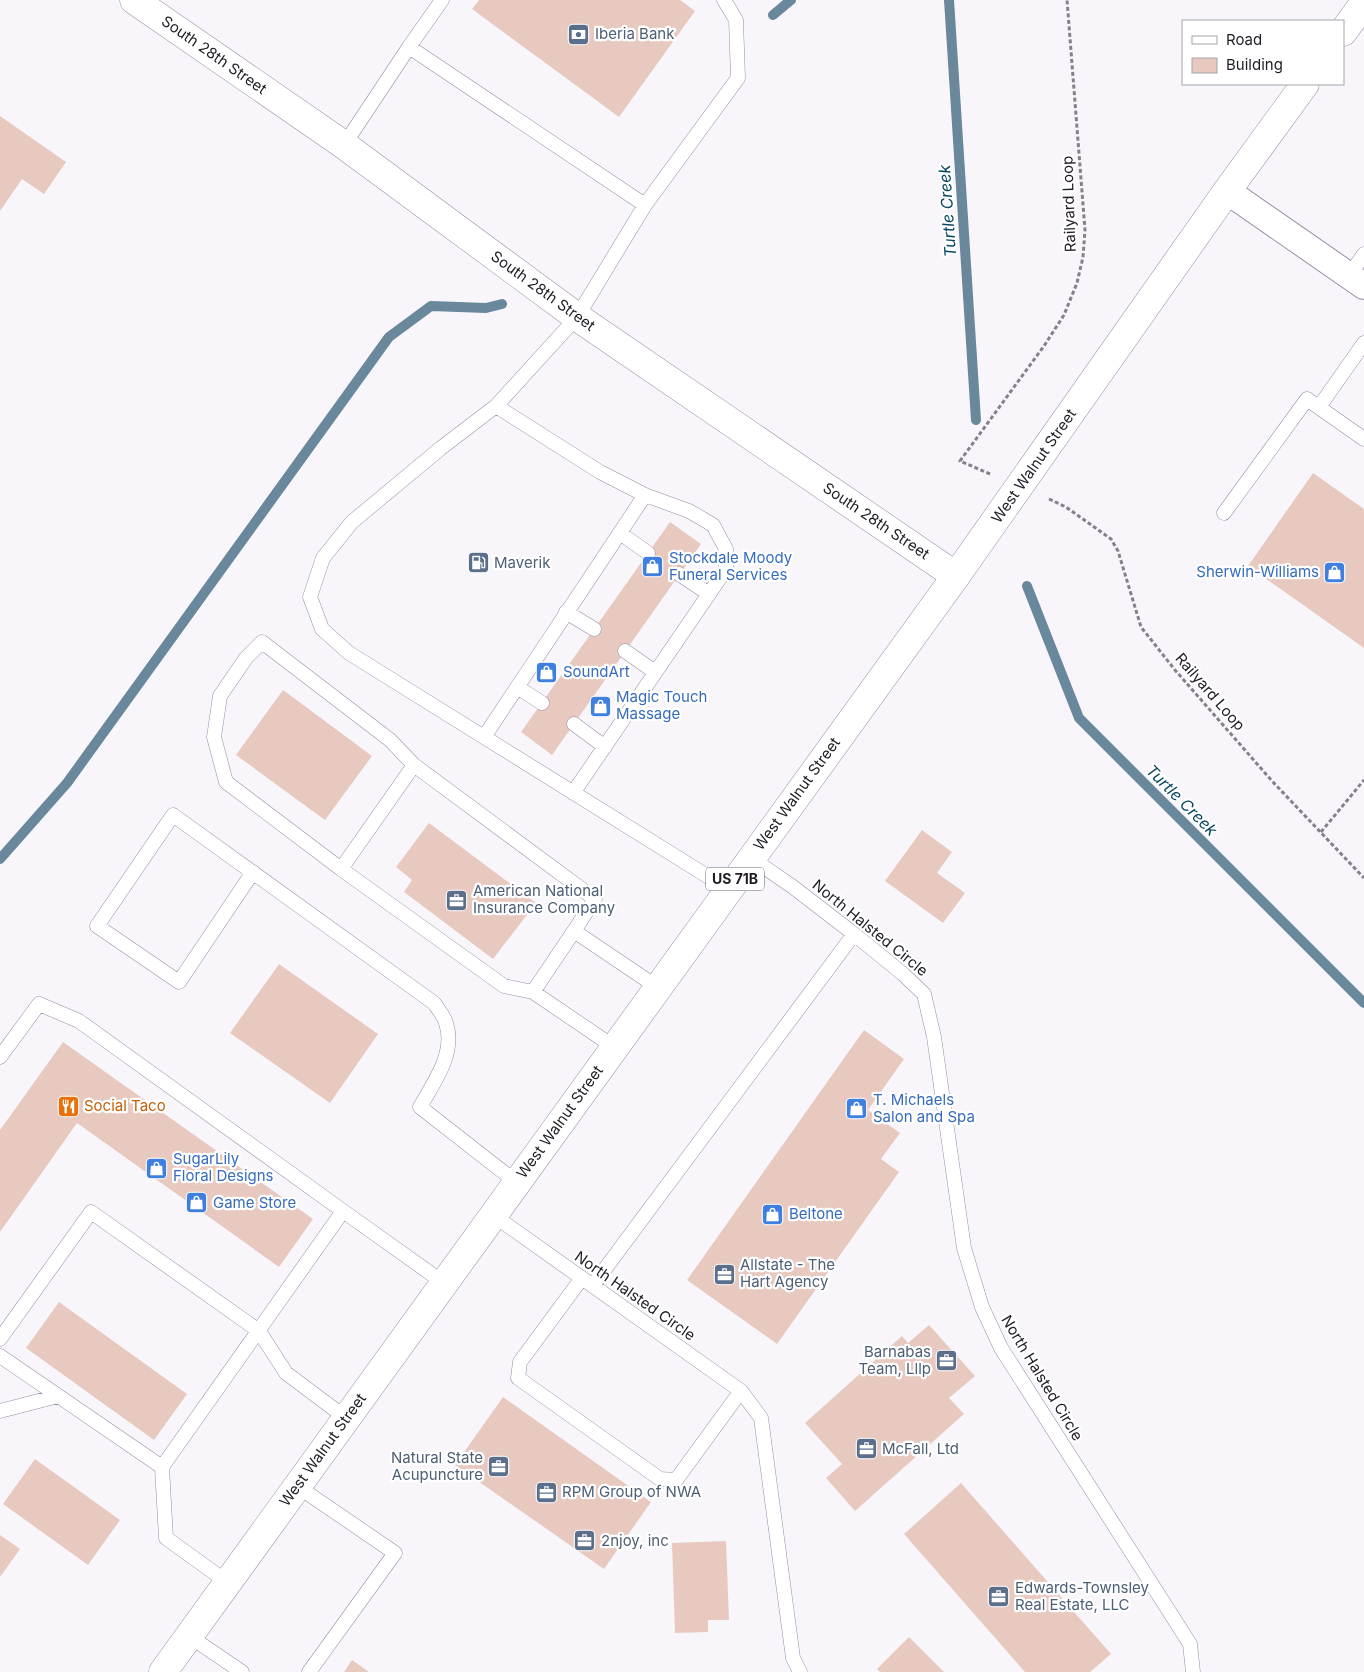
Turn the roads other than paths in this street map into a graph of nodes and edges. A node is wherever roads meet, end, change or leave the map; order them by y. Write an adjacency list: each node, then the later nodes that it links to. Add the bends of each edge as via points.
1 (134, 0): 8 (main road, South 28th Street)
2 (442, 0): 6 (lane)
3 (724, 0): 10 (lane, via 736,20 738,78)
4 (1364, 3): 5 (main road)
5 (1344, 31)
6 (409, 47): 8 (lane); 10 (lane)
7 (1304, 85): 9 (main road, West Walnut Street / US 71B)
8 (344, 145): 13 (main road, South 28th Street)
9 (1227, 191): 12 (street); 23 (main road, West Walnut Street / US 71B)
10 (645, 205): 13 (lane)
11 (1364, 254): 12 (lane)
12 (1356, 281)
13 (577, 317): 15 (lane); 23 (main road, South 28th Street)
14 (1364, 343): 16 (lane)
15 (496, 406): 18 (lane, via 600,472); 32 (lane, via 352,522 323,558 310,597 322,629 348,653)
16 (1319, 407): 17 (lane); 19 (lane, via 1307,399)
17 (1364, 439)
18 (645, 495): 20 (lane); 24 (lane, via 689,511 713,525 726,549 726,569)
19 (1224, 513)
20 (620, 534): 21 (lane); 25 (lane)
21 (648, 553)
22 (680, 574): 24 (lane)
23 (956, 576): 36 (main road, West Walnut Street / US 71B)
24 (709, 594): 28 (lane)
25 (566, 612): 26 (lane); 29 (lane)
26 (594, 630)
27 (625, 651): 28 (lane)
28 (655, 672): 33 (lane)
29 (516, 688): 30 (lane); 32 (lane)
30 (542, 703)
31 (574, 724): 33 (lane)
32 (484, 737): 35 (lane)
33 (605, 747): 35 (lane)
34 (414, 764): 37 (lane); 37 (lane, via 390,740 262,642 246,658 220,696 214,737 226,782); 40 (lane, via 595,899)
35 (573, 793): 39 (lane)
36 (750, 858): 39 (main road, West Walnut Street / US 71B); 41 (lane, North Halsted Circle)
37 (341, 869): 43 (lane, via 504,986)
38 (254, 872): 38 (lane, via 173,815 96,926 179,982); 46 (lane, via 434,1003 446,1022 450,1039 444,1062 420,1107)
39 (728, 889): 42 (main road, West Walnut Street / US 71B)
40 (574, 931): 42 (lane); 43 (lane)
41 (854, 934): 49 (lane); 66 (lane, North Halsted Circle, via 924,994 934,1037 964,1248 982,1307 1002,1348 1190,1644)
42 (657, 987): 44 (main road, West Walnut Street / US 71B)
43 (533, 992): 44 (lane)
44 (614, 1047): 46 (main road, West Walnut Street / US 71B)
45 (0, 1057): 47 (lane, via 40,1004 79,1022)
46 (516, 1182): 48 (main road, West Walnut Street / US 71B)
47 (343, 1211): 50 (lane); 51 (lane)
48 (492, 1215): 49 (lane, North Halsted Circle); 50 (main road, West Walnut Street / US 71B)
49 (587, 1282): 54 (lane, North Halsted Circle); 54 (lane, via 520,1362 518,1378 660,1479 676,1480)
50 (444, 1283): 57 (main road, West Walnut Street / US 71B)
51 (259, 1331): 52 (lane, via 91,1212); 57 (lane, via 286,1372); 58 (lane)
52 (0, 1339)
53 (0, 1356): 55 (lane)
54 (741, 1391): 65 (lane, North Halsted Circle, via 762,1418 792,1658)
55 (58, 1396): 56 (lane); 58 (lane)
56 (0, 1411)
57 (346, 1418): 59 (main road, West Walnut Street / US 71B)
58 (162, 1467): 60 (lane, via 166,1538)
59 (297, 1486): 60 (main road, West Walnut Street / US 71B); 64 (lane, via 395,1553)
60 (227, 1582): 61 (main road, West Walnut Street / US 71B)
61 (189, 1636): 62 (main road, West Walnut Street / US 71B); 63 (lane)
62 (162, 1672)
63 (242, 1672)
64 (309, 1672)
65 (800, 1672)
66 (1193, 1672)

